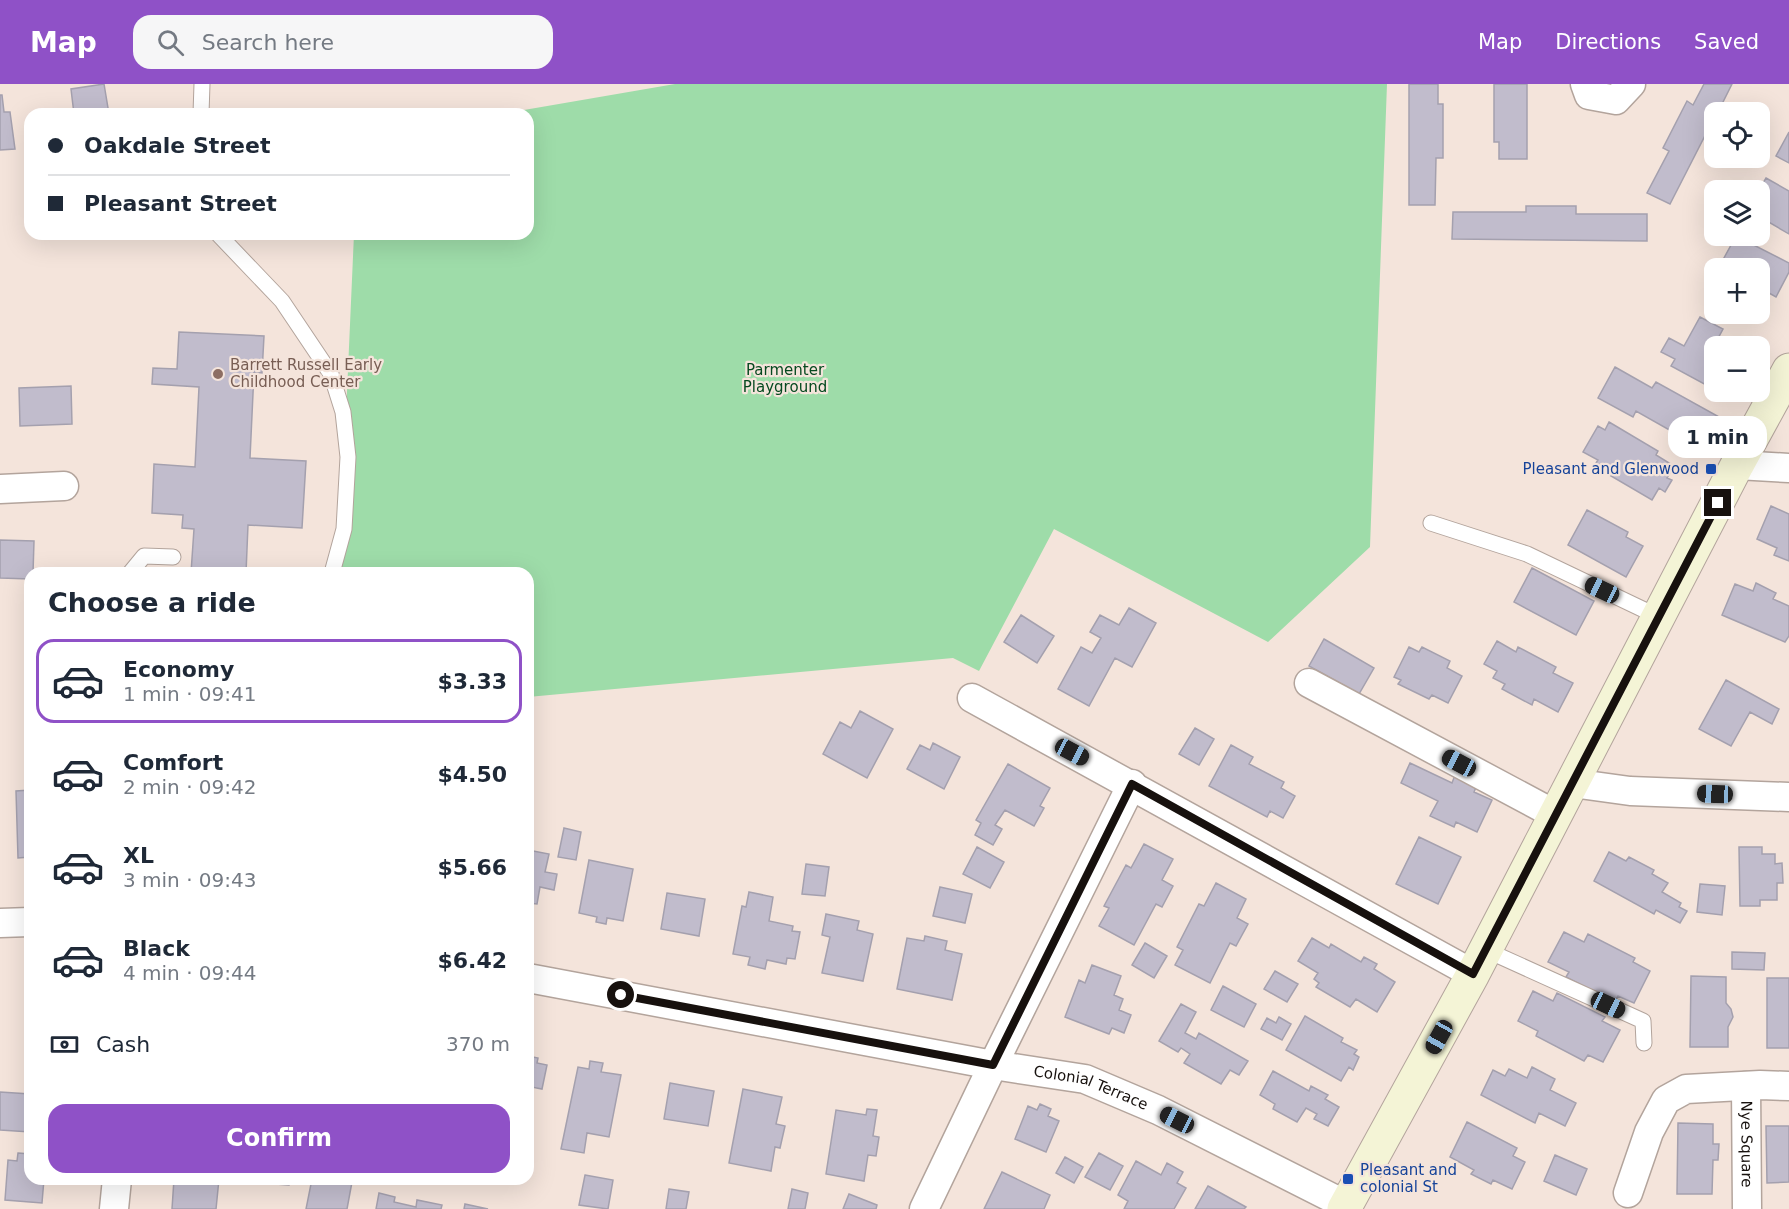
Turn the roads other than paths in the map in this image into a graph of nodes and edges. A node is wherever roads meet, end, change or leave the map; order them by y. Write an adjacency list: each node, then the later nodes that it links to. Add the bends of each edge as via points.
1 (202, 84): 4 (lane)
2 (1585, 84): 3 (street, via 1589,95 1616,100)
3 (1631, 84)
4 (201, 108)
5 (224, 240): 14 (lane, via 282,301 331,374 343,412 348,457 344,530)
6 (1789, 370): 7 (main road)
7 (1737, 465): 8 (street); 15 (main road)
8 (1789, 468)
9 (64, 486): 10 (street)
10 (0, 489)
11 (1431, 523): 15 (lane, via 1527,554)
12 (173, 557): 13 (lane, via 144,556)
13 (135, 567)
14 (334, 567)
15 (1659, 617): 18 (main road)
16 (1309, 683): 21 (street)
17 (972, 698): 19 (street)
18 (1572, 783): 20 (street, via 1630,791); 21 (main road)
19 (1132, 784): 24 (street); 27 (street)
20 (1789, 797)
21 (1556, 815): 24 (main road)
22 (24, 922): 23 (street)
23 (0, 923)
24 (1480, 962): 26 (lane, via 1643,1021); 32 (main road)
25 (534, 979): 27 (street, Colonial Terrace)
26 (1644, 1043)
27 (993, 1065): 32 (street, Colonial Terrace, via 1085,1079 1158,1110); 34 (street)
28 (1746, 1086): 29 (street, Nye Square); 31 (street, via 1686,1089 1666,1100 1649,1132); 35 (street, Nye Square)
29 (1789, 1086)
30 (116, 1185): 33 (street)
31 (1628, 1193)
32 (1345, 1207)
33 (114, 1209)
34 (924, 1209)
35 (1747, 1209)

